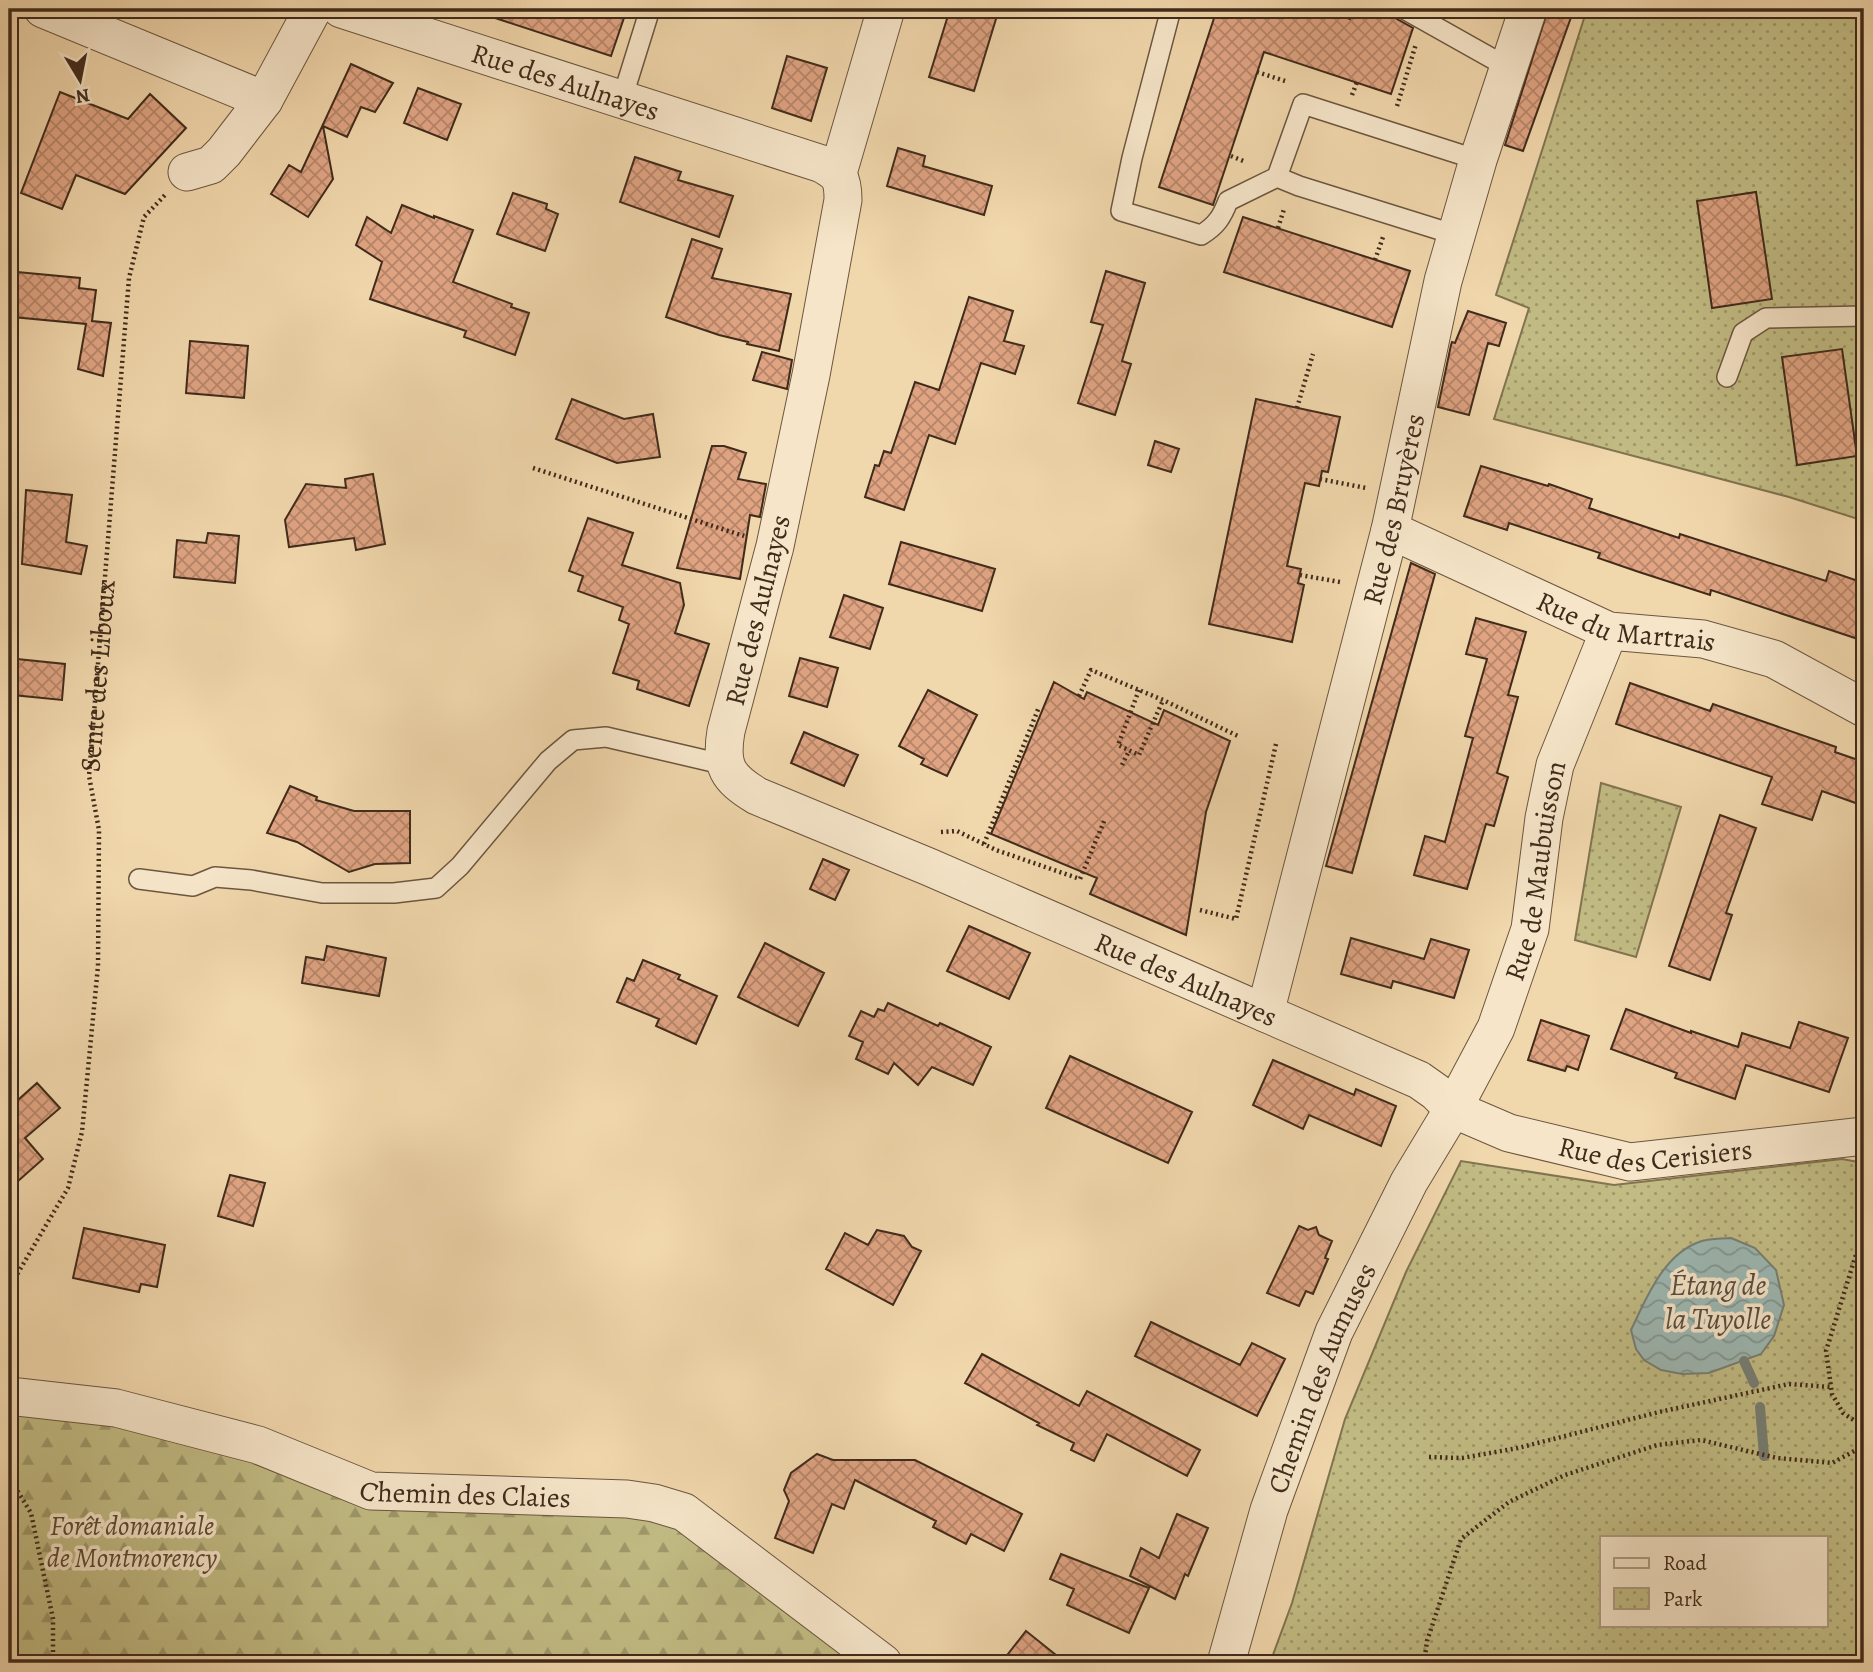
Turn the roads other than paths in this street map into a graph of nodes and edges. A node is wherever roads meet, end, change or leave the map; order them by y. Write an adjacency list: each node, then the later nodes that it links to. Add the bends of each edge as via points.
1 (43, 9): 12 (street)
2 (313, 9): 12 (street)
3 (341, 9): 9 (street, Rue des Aulnayes)
4 (650, 9): 11 (lane)
5 (886, 9): 15 (street)
6 (1171, 9): 16 (lane, via 1121,211 1202,235 1222,217 1228,201)
7 (1404, 9): 10 (lane)
8 (1528, 9): 10 (street, Rue des Bruyères)
9 (415, 20): 11 (street, Rue des Aulnayes)
10 (1509, 68): 13 (street, Rue des Bruyères)
11 (622, 99): 15 (street, Rue des Aulnayes)
12 (264, 100): 14 (street, via 211,164)
13 (1478, 160): 16 (lane, via 1303,104); 17 (street, Rue des Bruyères)
14 (187, 172)
15 (838, 173): 23 (street, Rue des Aulnayes, via 844,200 811,375 775,546 726,731)
16 (1277, 177): 17 (lane)
17 (1455, 235): 20 (street, Rue des Bruyères)
18 (1864, 316): 19 (lane, via 1766,318 1742,333)
19 (1727, 377)
20 (1394, 512): 21 (street, Rue du Martrais); 25 (street, Rue des Bruyères)
21 (1609, 631): 22 (street, Rue du Martrais, via 1703,639 1773,659); 26 (street, Rue de Maubuisson, via 1555,765 1530,929 1496,1028)
22 (1864, 708)
23 (726, 765): 24 (lane, via 606,737 573,740 548,761 436,888 322,893 215,877 193,886); 25 (street, Rue des Aulnayes, via 737,784 757,796)
24 (139, 878)
25 (1265, 1013): 26 (street, Rue des Aulnayes, via 1419,1080)
26 (1453, 1109): 27 (street, Rue des Cerisiers, via 1509,1133 1630,1162); 30 (street, Chemin des Aumuses, via 1409,1182 1334,1332 1269,1510)
27 (1864, 1136)
28 (9, 1396): 29 (street, Chemin des Claies, via 116,1408 258,1445 371,1491 626,1499 684,1512)
29 (883, 1663)
30 (1226, 1663)

